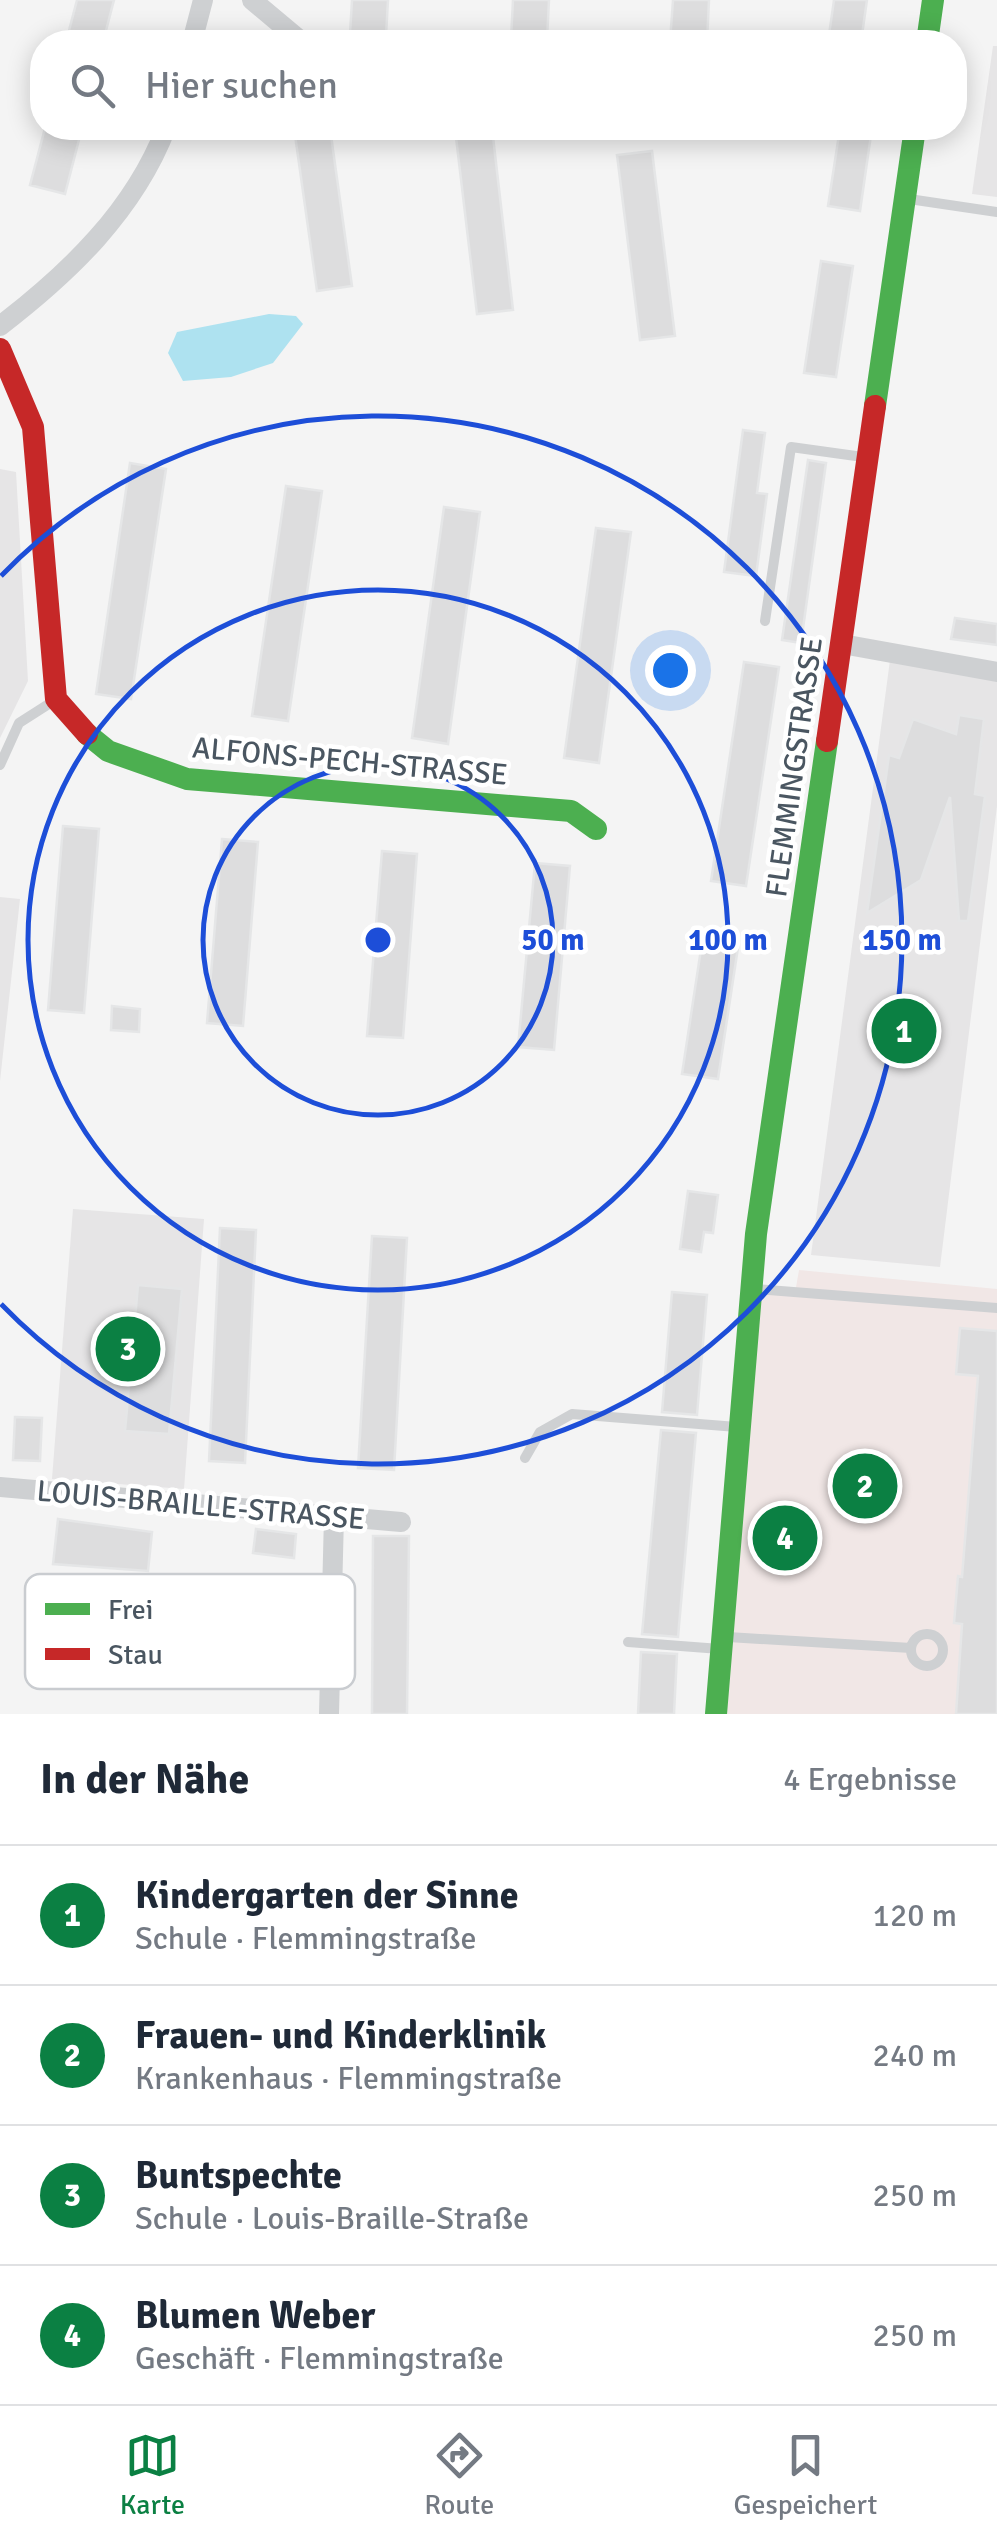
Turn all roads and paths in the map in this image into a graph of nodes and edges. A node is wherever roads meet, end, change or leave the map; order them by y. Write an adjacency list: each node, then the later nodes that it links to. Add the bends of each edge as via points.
1 (203, 0): 4 (street)
2 (252, 0): 5 (street)
3 (933, 0): 6 (street)
4 (195, 30)
5 (288, 30)
6 (929, 30)
7 (160, 140): 11 (street, via 127,202 85,253)
8 (913, 140): 9 (street, FLEMMINGSTRASSE)
9 (905, 198): 10 (lane); 13 (street, FLEMMINGSTRASSE)
10 (997, 212)
11 (0, 326)
12 (0, 349): 17 (street, via 33,428)
13 (869, 458): 14 (lane, via 791,447); 15 (street, FLEMMINGSTRASSE)
14 (765, 620)
15 (842, 644): 16 (street); 20 (street, FLEMMINGSTRASSE)
16 (997, 672)
17 (56, 700): 18 (lane, via 19,722); 19 (street, ALFONS-PECH-STRASSE, via 108,751 188,780 571,811)
18 (0, 765)
19 (596, 830)
20 (750, 1288): 21 (lane); 22 (street, FLEMMINGSTRASSE)
21 (997, 1308)
22 (738, 1428): 23 (lane, via 572,1414 540,1432); 29 (street, FLEMMINGSTRASSE)
23 (525, 1458)
24 (0, 1488): 25 (street, LOUIS-BRAILLE-STRASSE)
25 (334, 1516): 26 (street, LOUIS-BRAILLE-STRASSE); 27 (street)
26 (401, 1522)
27 (333, 1574)
28 (628, 1642): 29 (lane)
29 (721, 1643): 30 (lane); 33 (street, FLEMMINGSTRASSE)
30 (911, 1648)
31 (330, 1689): 32 (street)
32 (329, 1714)
33 (716, 1714)

